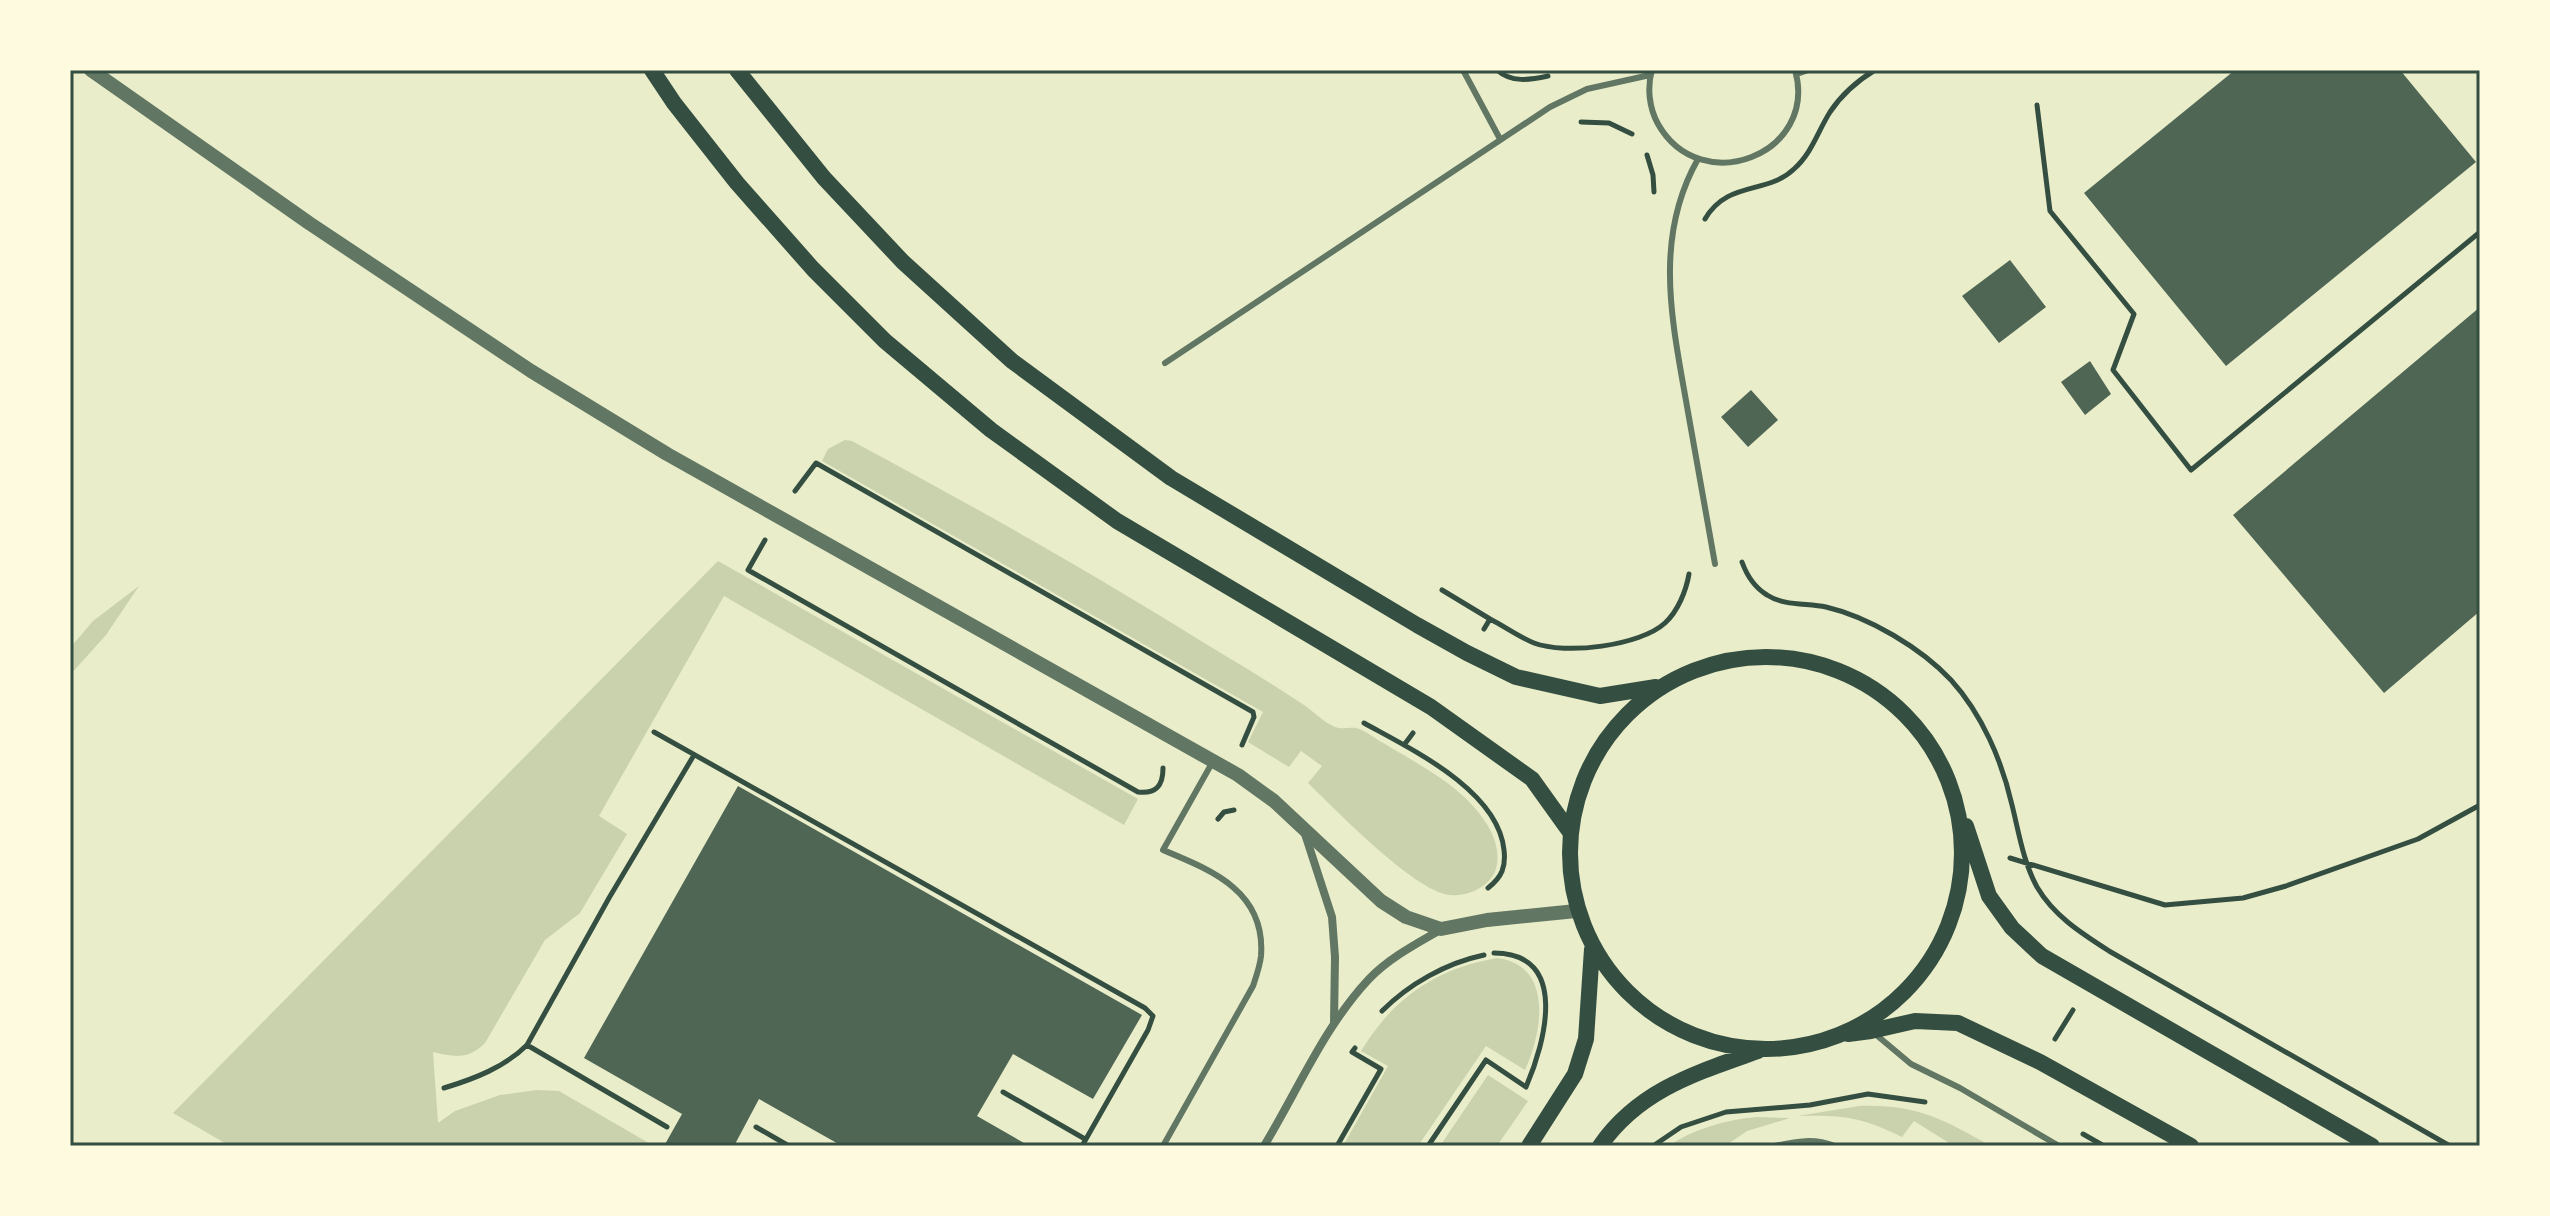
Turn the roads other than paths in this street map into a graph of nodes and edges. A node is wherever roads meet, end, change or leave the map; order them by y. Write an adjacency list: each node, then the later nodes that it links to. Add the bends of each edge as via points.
1 (91, 70): 13 (street, via 531,371 667,454)
2 (652, 70): 16 (main road, via 737,183 813,269 885,341 991,430 1117,521 1431,707 1532,779)
3 (737, 70): 12 (main road, via 824,178 903,262 1012,361 1171,478 1516,677 1600,696)
4 (1463, 70): 8 (lane)
5 (1808, 70): 7 (lane)
6 (1651, 72): 8 (lane, via 1587,89); 9 (lane, via 1649,96 1659,126 1679,150)
7 (1796, 72): 9 (lane, via 1798,96 1792,118 1764,152 1720,164)
8 (1500, 139): 10 (lane)
9 (1698, 159): 11 (lane, via 1685,183 1671,239 1670,297)
10 (1165, 363)
11 (1715, 564)
12 (1658, 687): 14 (main road, via 1698,666 1733,657 1807,659 1866,682 1917,725); 16 (main road, via 1630,708 1592,756)
13 (1212, 762): 15 (street, via 1261,791); 24 (lane, via 1163,850 1220,875 1237,890 1260,933 1261,957 1253,986)
14 (1951, 784): 22 (main road, via 1963,858 1946,931 1903,994); 32 (main road, via 1989,896 2042,956)
15 (1303, 829): 18 (street, via 1381,901); 20 (street, via 1332,917)
16 (1570, 832): 17 (main road)
17 (1576, 911): 18 (street); 19 (main road)
18 (1441, 929): 20 (street, via 1370,977)
19 (1592, 949): 23 (main road, via 1623,990 1654,1015 1687,1034); 26 (main road, via 1586,1039 1575,1074)
20 (1334, 1023): 25 (street)
21 (1871, 1031): 22 (main road); 30 (lane, via 1911,1064); 31 (main road, via 1915,1021 1958,1023)
22 (1839, 1035): 23 (main road, via 1802,1046)
23 (1763, 1049): 27 (main road, via 1683,1077 1651,1096)
24 (1163, 1146)
25 (1264, 1146)
26 (1529, 1146)
27 (1600, 1146)
28 (1775, 1146): 29 (lane, via 1820,1140)
29 (1835, 1146)
30 (2059, 1146)
31 (2191, 1146)
32 (2372, 1146)

